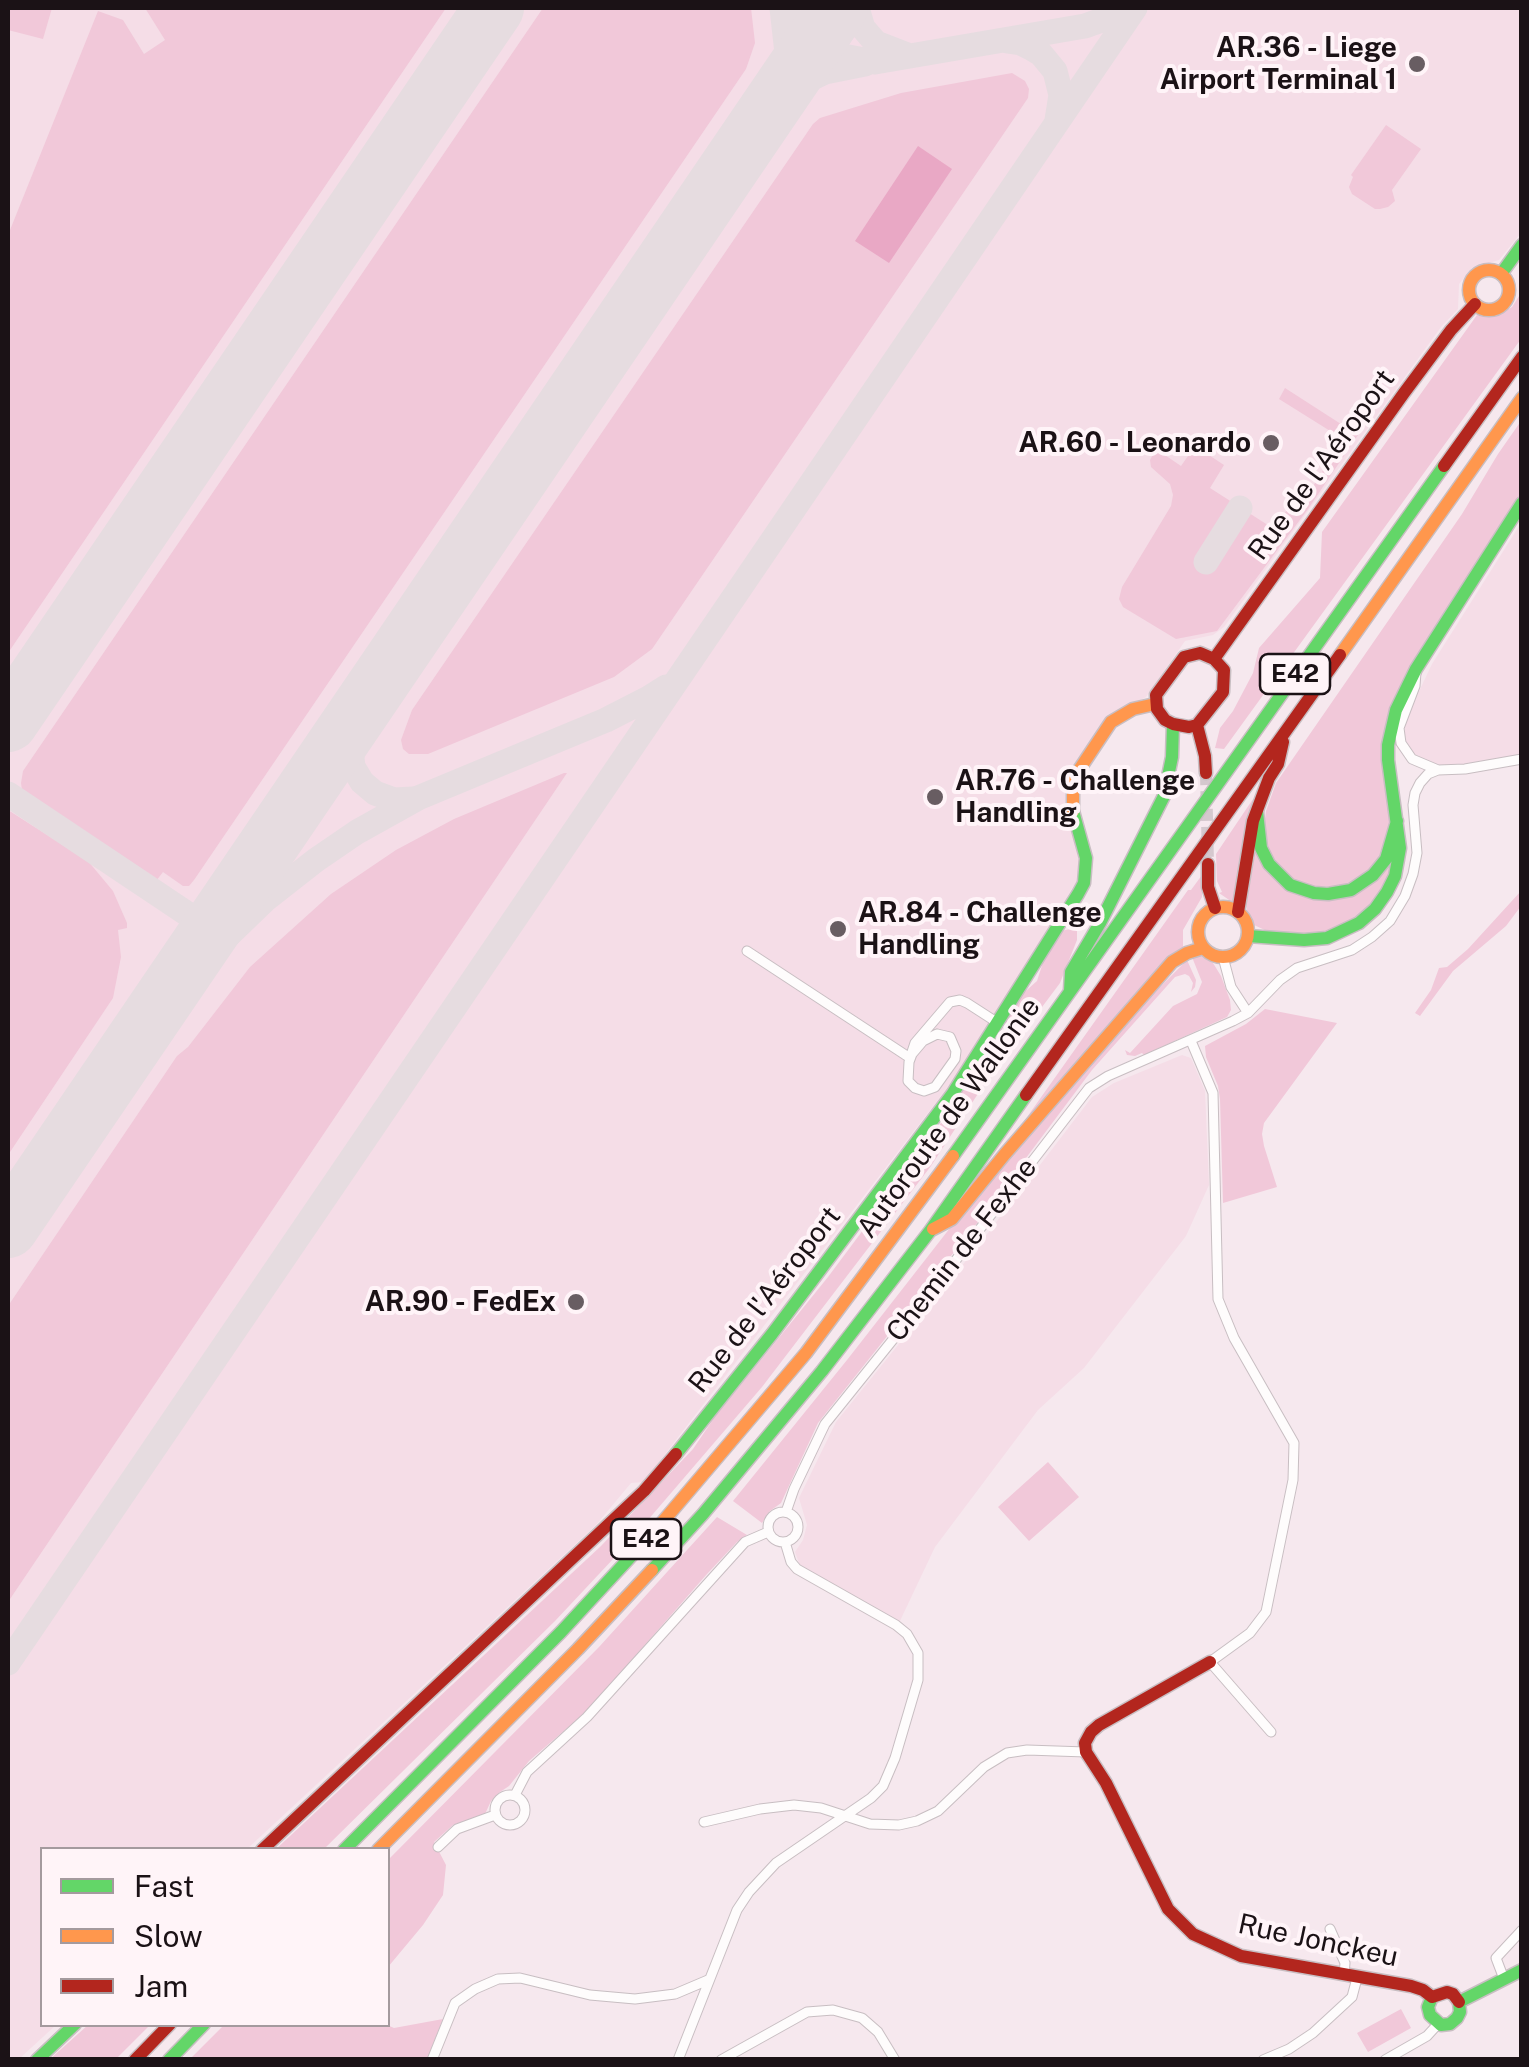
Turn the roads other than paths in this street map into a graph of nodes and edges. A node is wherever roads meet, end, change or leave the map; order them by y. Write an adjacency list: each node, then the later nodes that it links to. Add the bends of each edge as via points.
1 (1522, 245): 2 (main road, Rue de l'Aéroport)
2 (1500, 274): 3 (main road, Rue de l'Aéroport, via 1485,270 1472,280); 3 (main road, Rue de l'Aéroport, via 1509,293 1502,306 1488,310)
3 (1475, 304): 7 (main road, Rue de l'Aéroport, via 1404,392)
4 (1522, 357): 25 (main road, Autoroute de Wallonie / E42)
5 (1522, 398): 12 (main road, Autoroute de Wallonie / E42)
6 (1522, 504): 8 (main road)
7 (1214, 659): 9 (main road, via 1200,653 1184,657); 11 (main road, via 1224,670 1225,686)
8 (1416, 669): 14 (street, via 1398,728 1401,743 1412,760); 17 (main road, via 1388,745)
9 (1155, 704): 10 (main road); 27 (main road, Rue de l'Aéroport, via 1111,722 1072,779 1084,882)
10 (1173, 724): 11 (main road); 25 (main road, via 1164,796 1072,972)
11 (1197, 725): 15 (main road)
12 (1284, 733): 16 (main road); 30 (main road, Autoroute de Wallonie / E42)
13 (1522, 759): 14 (street)
14 (1438, 770): 26 (street, Chemin de Fexhe, via 1415,793 1414,874 1390,921 1352,950 1297,968)
15 (1206, 774)
16 (1258, 812): 17 (main road, via 1269,864 1290,885 1328,894 1351,890 1374,875); 20 (main road)
17 (1397, 820): 21 (main road, via 1394,876 1368,916 1317,940)
18 (1208, 864): 19 (main road)
19 (1214, 908): 20 (main road); 22 (main road, via 1198,925)
20 (1238, 912): 21 (main road)
21 (1248, 936): 24 (main road, via 1239,951)
22 (1203, 948): 24 (main road); 30 (main road, via 1172,962 952,1220)
23 (747, 952): 29 (street)
24 (1223, 958): 26 (street)
25 (1070, 992): 42 (main road, Autoroute de Wallonie / E42, via 920,1204 687,1495)
26 (1248, 1013): 28 (street, Chemin de Fexhe)
27 (998, 1023): 29 (street, via 960,1000 950,1002); 41 (main road, Rue de l'Aéroport, via 912,1151 663,1471)
28 (1191, 1041): 31 (street, Chemin de Fexhe, via 1089,1088 825,1424); 34 (street, via 1213,1092 1218,1299 1294,1443 1293,1480 1266,1612 1250,1633)
29 (910, 1058): 29 (street, via 937,1034 950,1037 956,1051 940,1080 924,1091 908,1081)
30 (930, 1230): 43 (main road, Autoroute de Wallonie / E42, via 703,1514)
31 (786, 1512): 32 (street, Chemin de Fexhe, via 771,1517); 33 (street, Chemin de Fexhe, via 798,1531)
32 (768, 1532): 33 (street); 37 (street, Chemin de Fexhe, via 744,1542 586,1718 527,1772)
33 (785, 1542): 39 (street, via 794,1566 896,1625 918,1653 918,1680 891,1771 877,1793)
34 (1210, 1662): 35 (street); 36 (main road, via 1099,1725)
35 (1272, 1732)
36 (1086, 1752): 39 (street, via 1007,1753 938,1811 909,1823 876,1826); 48 (main road, Rue Jonckeu, via 1168,1909 1193,1934 1242,1956)
37 (515, 1795): 38 (street, Chemin de Fexhe, via 499,1798); 38 (street, Chemin de Fexhe, via 524,1804 521,1821 509,1826)
38 (495, 1815): 44 (street, Chemin de Fexhe, via 457,1829)
39 (846, 1816): 40 (street, via 794,1804); 50 (street, via 776,1863 749,1892)
40 (704, 1822)
41 (265, 1847)
42 (347, 1847)
43 (381, 1847)
44 (438, 1847)
45 (1330, 1929): 48 (street)
46 (1522, 1930): 49 (street, via 1496,1958)
47 (1522, 1970): 49 (main road)
48 (1350, 1977): 51 (main road, Rue Jonckeu, via 1417,1987); 64 (street, via 1352,1997 1313,2033)
49 (1504, 1979): 52 (main road)
50 (708, 1980): 60 (street, via 675,1994 635,1999 498,1979 455,2003); 61 (street)
51 (1432, 1997): 52 (main road, Rue Jonckeu, via 1446,1992); 53 (main road, via 1428,2012)
52 (1459, 2002): 53 (main road, via 1454,2022)
53 (1438, 2024): 65 (street)
54 (71, 2027): 57 (main road)
55 (167, 2027): 58 (main road)
56 (201, 2027): 59 (main road)
57 (37, 2060)
58 (135, 2060)
59 (169, 2060)
60 (432, 2060)
61 (678, 2060)
62 (721, 2060): 63 (street, via 807,2012 834,2010 862,2018)
63 (895, 2060)
64 (1263, 2060)
65 (1385, 2060)

